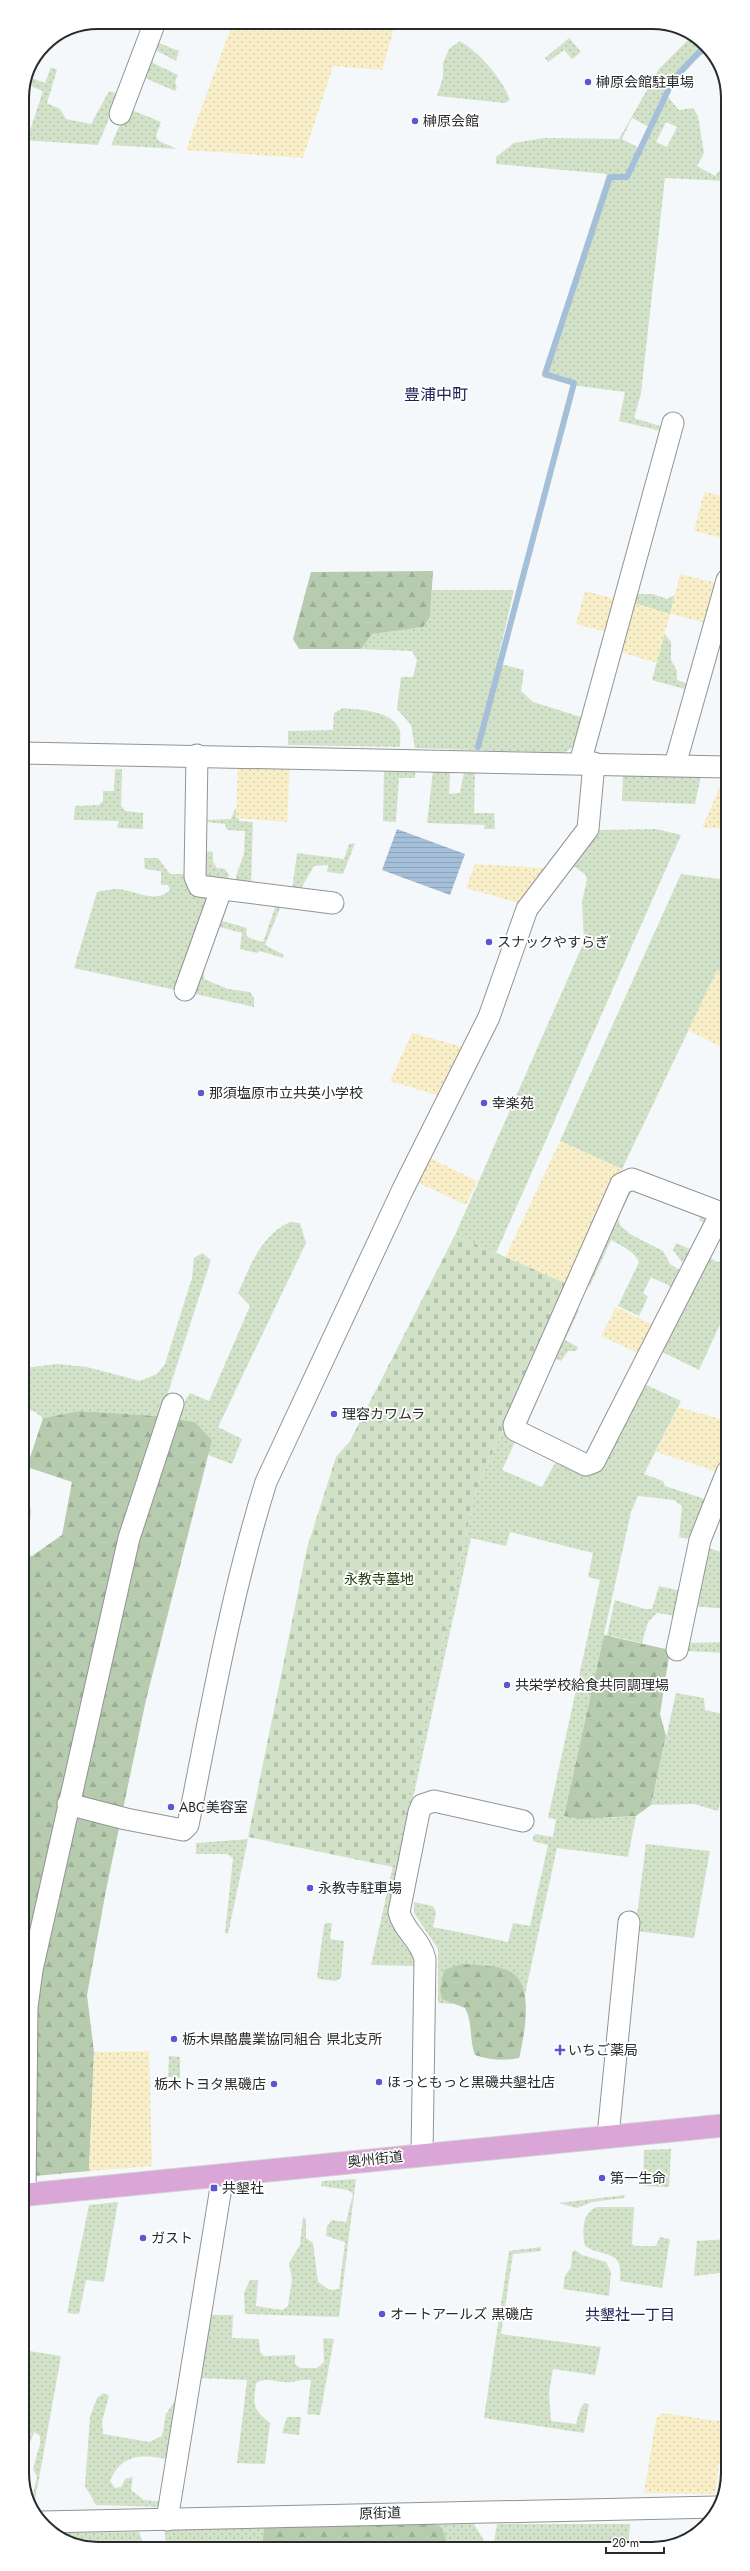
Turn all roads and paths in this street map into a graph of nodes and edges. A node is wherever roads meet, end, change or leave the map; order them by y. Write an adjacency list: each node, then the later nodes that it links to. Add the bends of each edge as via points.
1 (152, 29): 2 (street)
2 (120, 114)
3 (673, 423): 7 (street)
4 (721, 601): 8 (street)
5 (29, 753): 6 (street)
6 (197, 755): 7 (street); 10 (street, via 195,877 199,886)
7 (587, 763): 8 (street); 18 (street, via 588,830 527,909 489,1016 396,1203 266,1482 221,1661 188,1825 183,1830)
8 (675, 765): 9 (street)
9 (721, 767)
10 (221, 890): 11 (street); 12 (street)
11 (333, 903)
12 (185, 990)
13 (721, 1213): 14 (street, via 632,1179 621,1184 514,1425 515,1430 586,1465 594,1462)
14 (721, 1220)
15 (173, 1404): 18 (street, via 129,1538)
16 (721, 1487): 17 (street, via 700,1540)
17 (677, 1650)
18 (68, 1804): 21 (street)
19 (523, 1821): 24 (street, via 434,1801 422,1805 419,1812 399,1912 401,1919 424,1951 425,1959)
20 (629, 1922): 23 (street)
21 (29, 1993)
22 (721, 2126): 23 (main road, 奥州街道)
23 (608, 2136): 24 (main road, 奥州街道)
24 (422, 2154): 25 (main road, 奥州街道)
25 (223, 2174): 26 (main road, 奥州街道); 28 (street)
26 (29, 2194)
27 (712, 2507): 28 (street, 原街道)
28 (167, 2520): 29 (street, 原街道)
29 (50, 2522)

